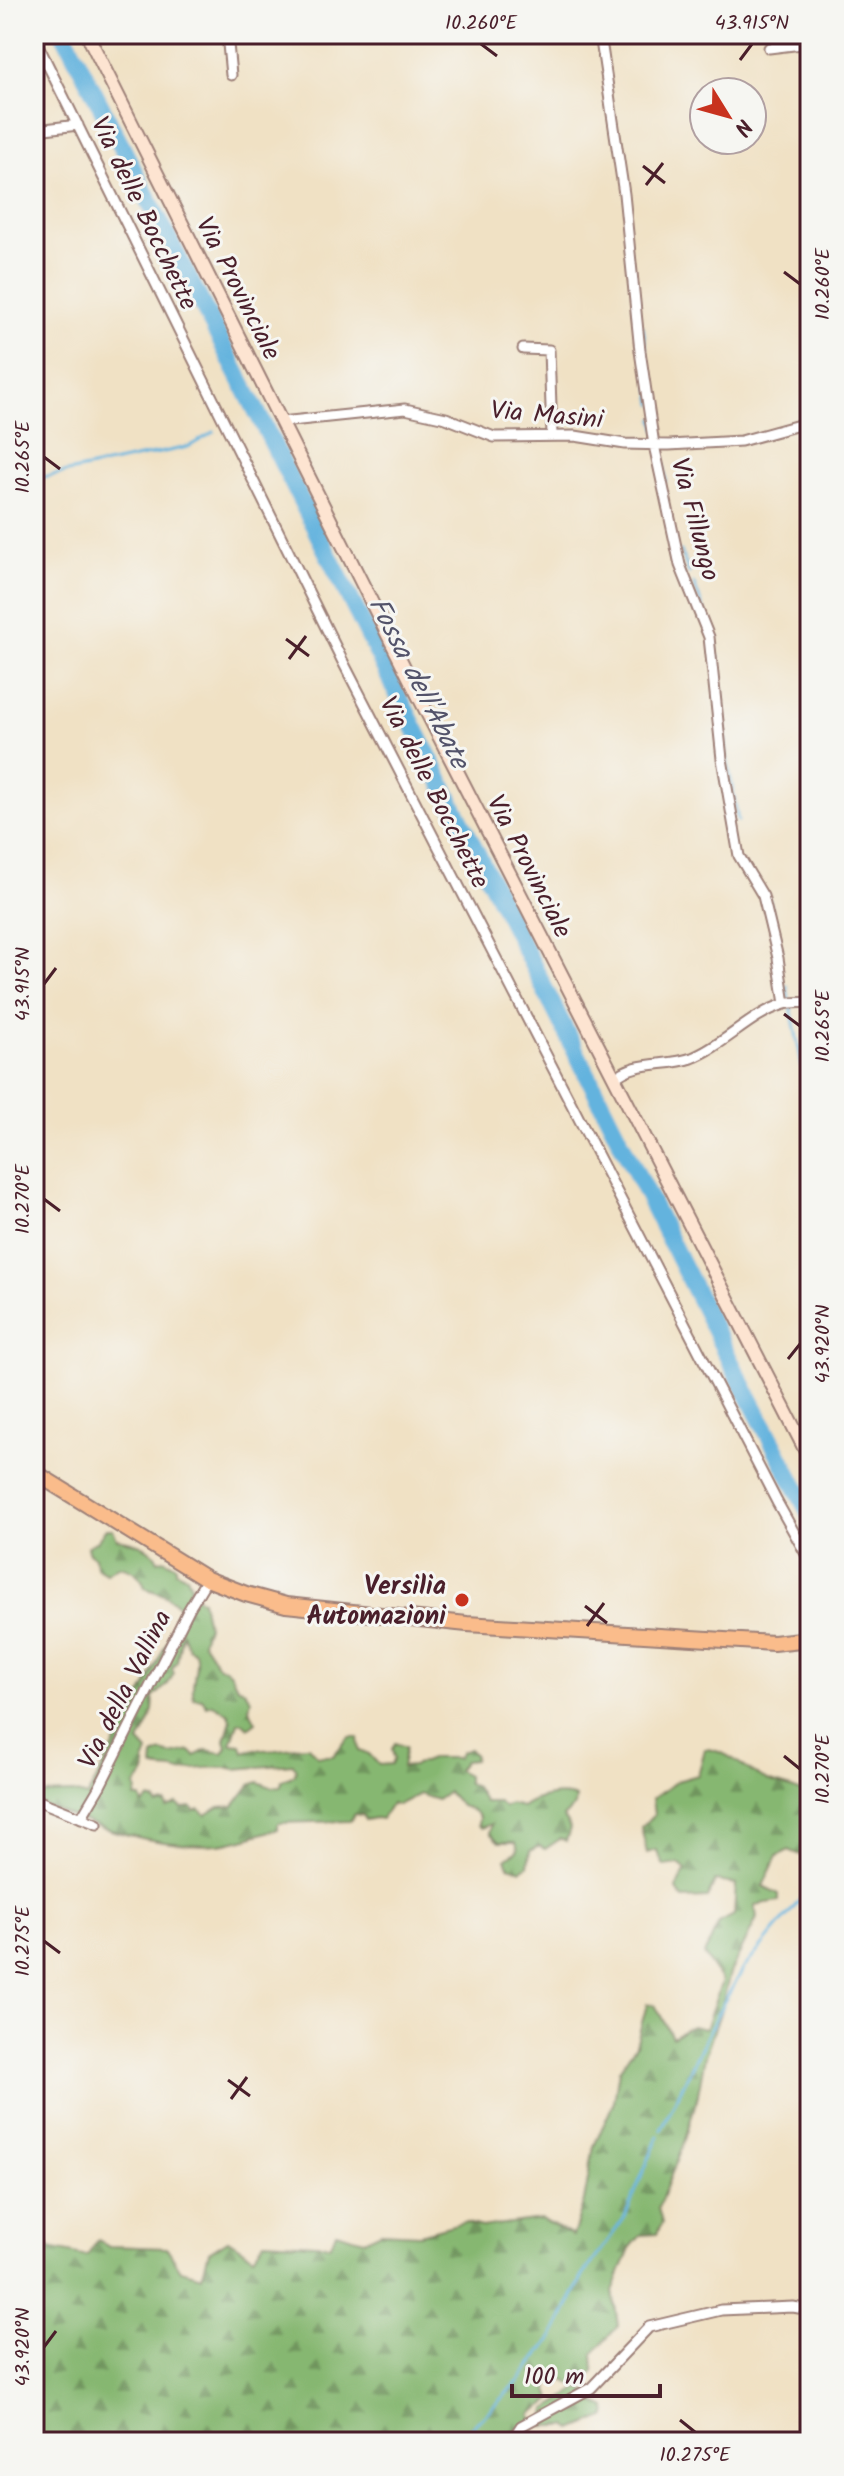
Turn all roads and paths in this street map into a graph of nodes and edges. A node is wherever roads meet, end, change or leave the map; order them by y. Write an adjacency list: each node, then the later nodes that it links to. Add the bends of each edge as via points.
1 (87, 34): 11 (main road, Via Provinciale)
2 (227, 34): 7 (street)
3 (600, 34): 14 (street, Via Fillungo)
4 (34, 37): 9 (street, Via delle Bocchette)
5 (810, 43): 6 (street)
6 (769, 48)
7 (231, 75)
8 (34, 125): 9 (street)
9 (78, 125): 20 (street, Via delle Bocchette, via 342,660)
10 (523, 349): 13 (street, via 549,350)
11 (281, 422): 13 (street, Via Masini, via 405,409 494,437); 17 (main road, Via Provinciale)
12 (810, 422): 14 (street, Via Masini, via 741,441)
13 (552, 435): 14 (street, Via Masini)
14 (654, 445): 16 (street, Via Fillungo, via 680,565 709,637 739,856 763,896)
15 (810, 1002): 16 (street)
16 (785, 1004): 17 (street, via 691,1058 630,1068)
17 (614, 1079): 18 (main road, Via Provinciale)
18 (810, 1459)
19 (34, 1472): 21 (main road)
20 (810, 1561)
21 (207, 1579): 22 (main road, via 286,1605 467,1624 773,1643); 24 (street, Via della Vallina)
22 (810, 1639)
23 (34, 1799): 24 (street)
24 (81, 1818): 25 (street)
25 (97, 1824)
26 (810, 2310): 27 (street, via 721,2310 649,2327 591,2388 521,2426)
27 (511, 2442)

